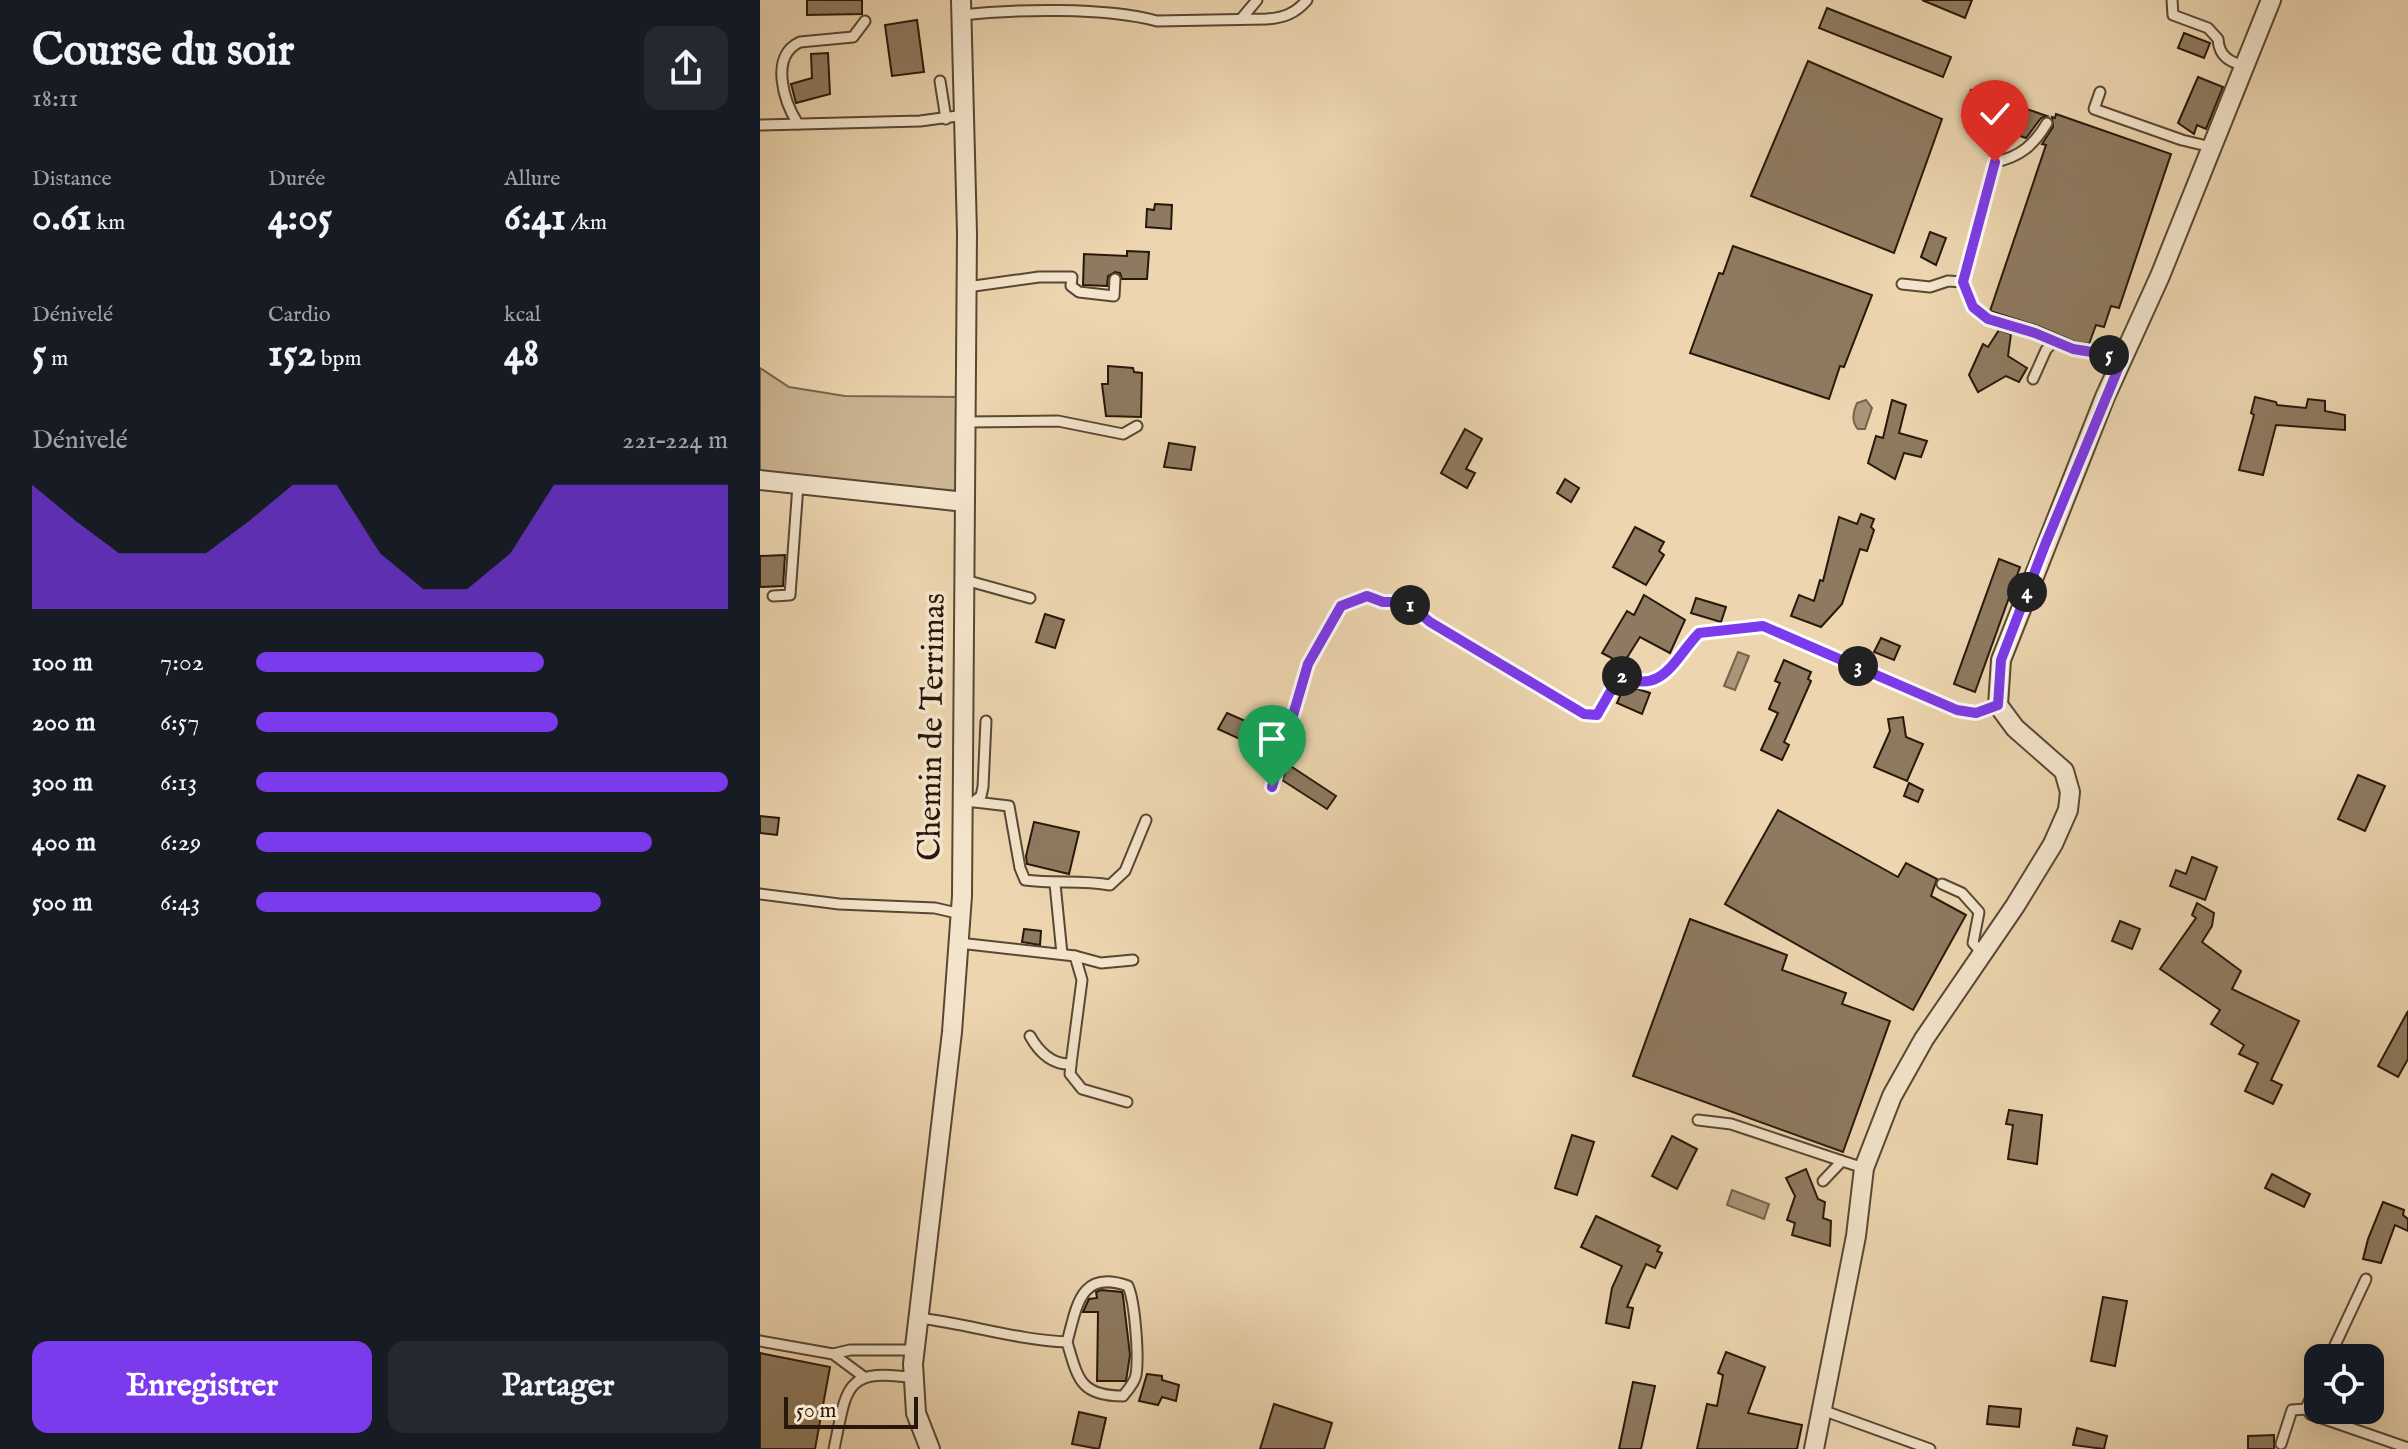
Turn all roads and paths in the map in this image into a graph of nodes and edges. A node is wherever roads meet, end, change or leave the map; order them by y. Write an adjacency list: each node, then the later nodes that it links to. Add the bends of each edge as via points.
1 (1257, 0): 6 (lane)
2 (1307, 0): 6 (lane, via 1284,18)
3 (2172, 0): 8 (lane, via 2173,15 2208,28 2230,63)
4 (2271, 0): 8 (street)
5 (961, 7): 6 (lane, via 1157,21); 11 (street, Chemin de Terrimas)
6 (1241, 19)
7 (865, 21): 14 (lane, via 853,37 800,42 784,58 787,106)
8 (2245, 66): 16 (street)
9 (940, 81): 12 (lane)
10 (2100, 92): 16 (lane, via 2094,109)
11 (965, 115): 12 (lane); 20 (street, Chemin de Terrimas)
12 (946, 119): 14 (lane)
13 (2047, 123): 18 (lane, via 2036,142 2013,159 1995,162)
14 (798, 124): 15 (lane)
15 (760, 125)
16 (2211, 147): 22 (street)
17 (1115, 279): 20 (lane, via 1114,296 1079,292 1071,286 1072,277)
18 (1963, 282): 19 (lane); 21 (lane, via 1973,307 1988,319)
19 (1902, 284)
20 (967, 287): 24 (street, Chemin de Terrimas)
21 (2054, 341): 22 (lane); 23 (lane)
22 (2123, 357): 32 (street, via 2001,660)
23 (2033, 379)
24 (965, 422): 25 (lane, via 1058,421 1123,434); 28 (street, Chemin de Terrimas)
25 (1137, 426)
26 (760, 480): 27 (street)
27 (798, 485): 28 (street); 30 (lane, via 790,595)
28 (965, 502): 29 (street, Chemin de Terrimas)
29 (965, 580): 31 (lane); 35 (street, Chemin de Terrimas)
30 (773, 596)
31 (1030, 598)
32 (1998, 705): 34 (lane, via 1976,713 1957,710 1763,626 1699,633 1659,679 1644,683 1620,675 1597,715 1584,714 1430,622 1406,602 1367,596 1341,606 1308,664); 42 (street, via 2015,728 2064,771 2070,792 2053,844)
33 (986, 721): 35 (lane, via 981,796)
34 (1272, 787)
35 (968, 802): 37 (lane, via 1009,806 1025,880); 40 (street, Chemin de Terrimas)
36 (1146, 820): 37 (lane, via 1125,871 1110,885)
37 (1055, 884): 43 (lane)
38 (1942, 884): 42 (lane, via 1962,893 1979,912 1973,943)
39 (760, 894): 40 (lane)
40 (961, 914): 41 (street, Chemin de Terrimas)
41 (959, 943): 43 (lane); 54 (street, Chemin de Terrimas)
42 (1982, 953): 51 (street, via 1914,1055)
43 (1062, 954): 44 (lane)
44 (1075, 956): 45 (lane, via 1101,963); 47 (lane, via 1082,980)
45 (1133, 960)
46 (1030, 1036): 47 (lane, via 1038,1050 1059,1065)
47 (1071, 1064): 48 (lane, via 1070,1074 1082,1089)
48 (1127, 1102)
49 (1698, 1120): 50 (lane, via 1731,1124)
50 (1842, 1161): 51 (lane); 52 (lane)
51 (1864, 1168): 63 (street)
52 (1823, 1181)
53 (2366, 1279): 57 (lane)
54 (919, 1318): 56 (lane); 58 (street, Chemin de Terrimas)
55 (760, 1341): 59 (lane)
56 (1067, 1342): 56 (lane, via 1082,1383 1100,1396 1123,1396 1136,1378 1135,1316 1128,1286 1096,1282 1083,1291)
57 (2336, 1344)
58 (915, 1350): 59 (lane); 61 (street, Chemin de Terrimas)
59 (833, 1354): 60 (lane)
60 (864, 1377): 61 (lane); 67 (lane, via 850,1387)
61 (914, 1378): 68 (street, Chemin de Terrimas, via 916,1413)
62 (2304, 1409): 65 (lane, via 2292,1410)
63 (1822, 1410): 69 (street); 70 (lane)
64 (2339, 1424): 66 (lane)
65 (2281, 1444)
66 (2408, 1448)
67 (834, 1449)
68 (930, 1449)
69 (1814, 1449)
70 (1930, 1449)

